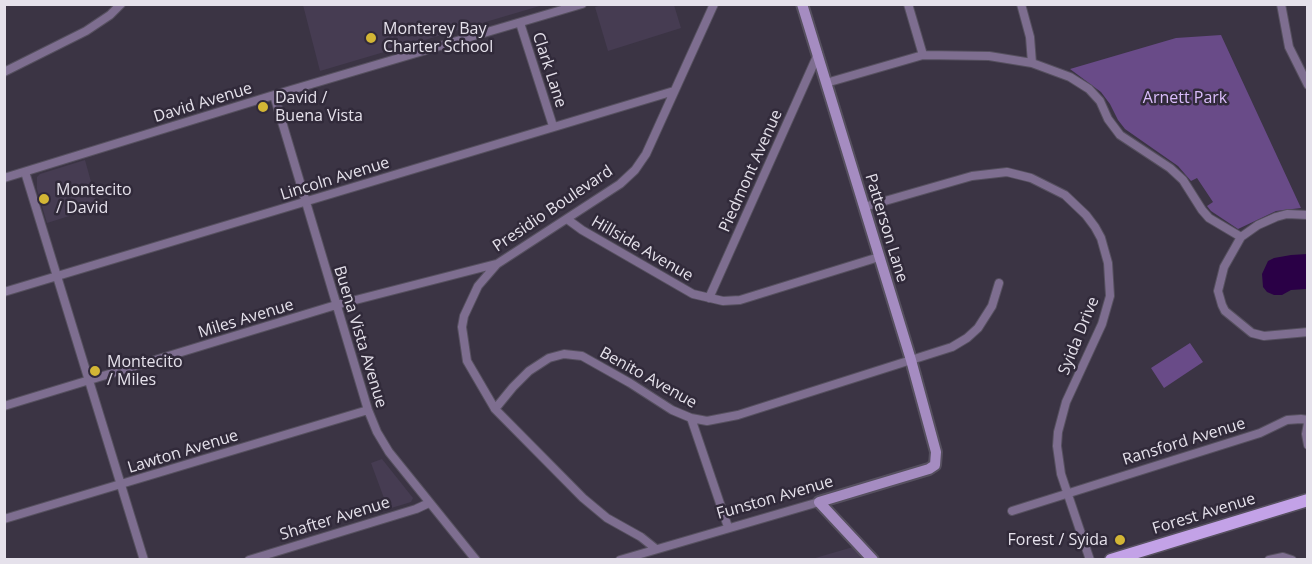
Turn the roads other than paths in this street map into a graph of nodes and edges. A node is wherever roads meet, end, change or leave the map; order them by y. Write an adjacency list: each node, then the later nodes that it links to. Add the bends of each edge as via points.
1 (121, 4): 12 (street, via 86,31)
2 (582, 4): 8 (street, David Avenue)
3 (714, 4): 15 (street, Presidio Boulevard)
4 (802, 4): 9 (street, Patterson Lane)
5 (908, 4): 10 (street)
6 (1021, 4): 11 (street)
7 (1281, 4): 14 (street, via 1289,47)
8 (520, 22): 16 (street, David Avenue); 17 (street, Clark Lane)
9 (818, 54): 13 (street, Patterson Lane); 30 (street, Piedmont Avenue)
10 (923, 55): 11 (street, via 989,56); 13 (street)
11 (1032, 63): 24 (street, via 1070,77 1089,89 1120,135 1170,168 1209,218)
12 (4, 72)
13 (826, 83): 21 (street, Patterson Lane)
14 (1308, 85)
15 (674, 91): 17 (street, Lincoln Avenue); 23 (street, Presidio Boulevard, via 635,170)
16 (274, 95): 18 (street, David Avenue); 20 (street, Buena Vista Avenue)
17 (553, 126): 20 (street, Lincoln Avenue)
18 (26, 172): 19 (street, David Avenue); 27 (street)
19 (4, 178)
20 (305, 202): 27 (street, Lincoln Avenue); 31 (street, Buena Vista Avenue)
21 (864, 207): 25 (street, Patterson Lane); 43 (street, Syida Drive, via 972,176 1007,172 1051,187 1086,214 1101,238 1111,284 1107,311 1066,402 1058,432 1058,460)
22 (1308, 215): 24 (street, via 1276,217)
23 (567, 219): 26 (street, Presidio Boulevard); 30 (street, Hillside Avenue, via 693,294)
24 (1241, 237): 32 (street, via 1220,276 1218,291 1226,311 1243,328 1258,335)
25 (879, 257): 30 (street, Hillside Avenue, via 740,300); 33 (street, Patterson Lane)
26 (497, 264): 31 (street, Miles Avenue); 36 (street, Presidio Boulevard, via 478,286 462,327 467,361)
27 (57, 277): 29 (street, Lincoln Avenue); 34 (street)
28 (999, 283): 33 (street, Benito Avenue, via 987,316 967,338)
29 (4, 292)
30 (709, 298)
31 (336, 305): 34 (street, Miles Avenue); 37 (street, Buena Vista Avenue)
32 (1308, 332)
33 (910, 360): 38 (street, Benito Avenue, via 738,415 707,421); 41 (street, Patterson Lane)
34 (90, 381): 35 (street, Miles Avenue); 42 (street)
35 (4, 406)
36 (495, 409): 38 (street, Benito Avenue, via 530,371 549,358 564,354 582,356); 50 (street, Presidio Boulevard, via 597,510)
37 (368, 410): 42 (street, Lawton Avenue); 46 (street, Buena Vista Avenue, via 381,442)
38 (691, 418): 49 (street)
39 (1308, 422): 40 (street); 43 (street, Ransford Avenue, via 1301,418 1287,420 1260,433)
40 (1308, 445)
41 (936, 462): 45 (street, Funston Avenue, via 929,469)
42 (122, 484): 48 (street, Lawton Avenue); 51 (street)
43 (1067, 493): 47 (street, Ransford Avenue); 56 (street, Syida Drive)
44 (1308, 500): 57 (main road, Forest Avenue)
45 (819, 502): 49 (street, Funston Avenue); 55 (street)
46 (429, 503): 52 (street, Shafter Avenue); 53 (street, Buena Vista Avenue)
47 (1012, 511)
48 (4, 519)
49 (728, 527): 50 (street, Funston Avenue)
50 (656, 549): 54 (street, Funston Avenue)
51 (144, 560)
52 (249, 560)
53 (476, 560)
54 (620, 560)
55 (873, 560)
56 (1090, 560)
57 (1111, 560)
58 (1269, 560): 59 (street)
59 (1292, 560)

